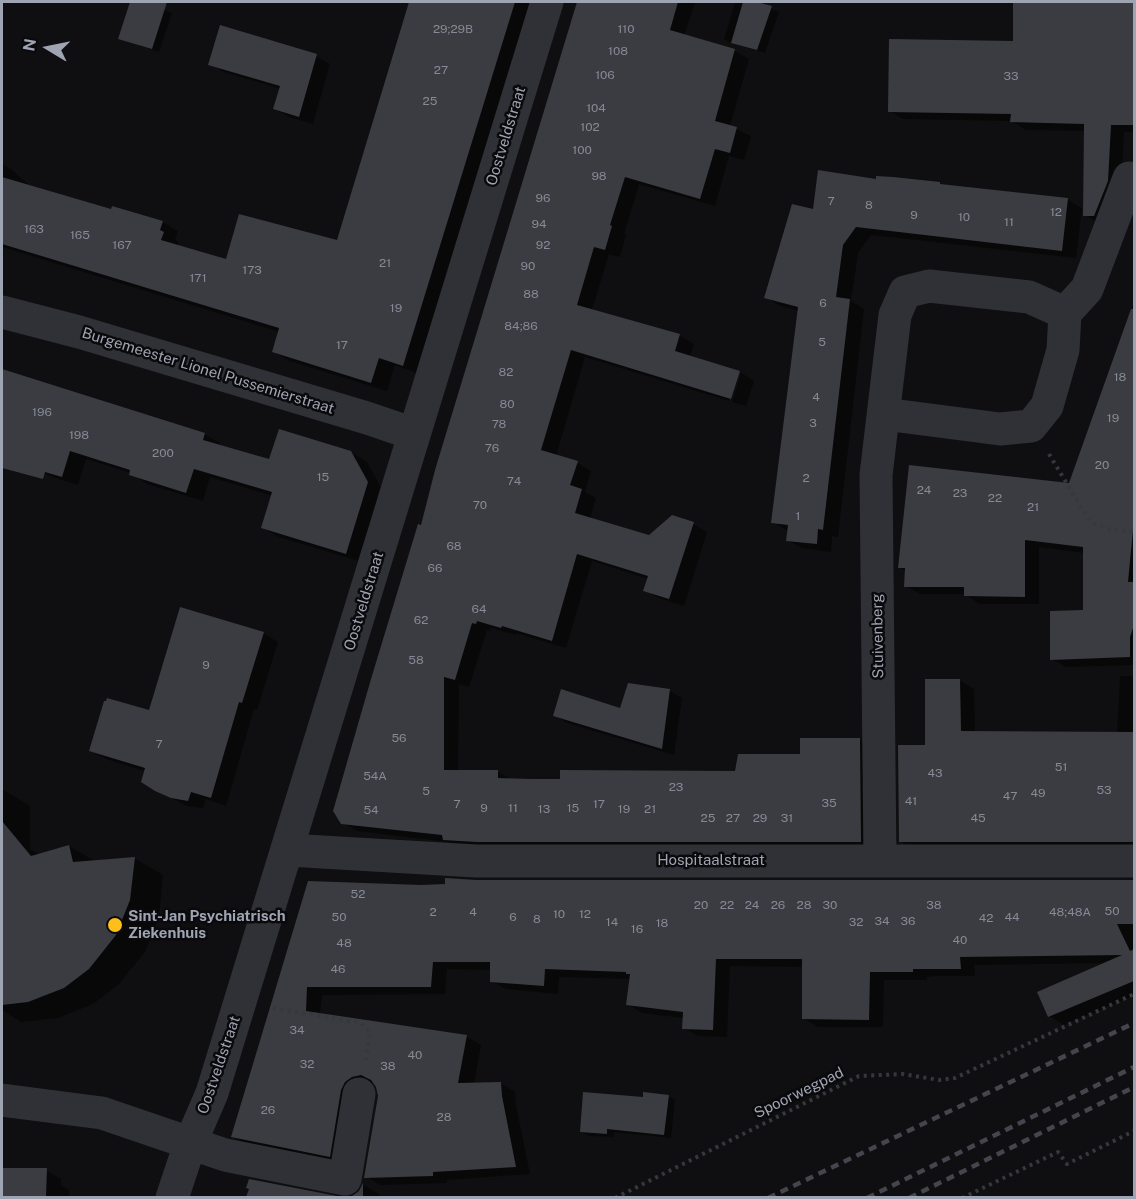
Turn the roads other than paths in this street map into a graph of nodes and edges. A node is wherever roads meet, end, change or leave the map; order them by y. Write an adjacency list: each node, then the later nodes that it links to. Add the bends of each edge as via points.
1 (547, 2): 6 (street, Oostveldstraat)
2 (1129, 178): 4 (street, via 1087,289)
3 (2, 312): 6 (street, Burgemeester Lionel Pussemierstraat)
4 (1065, 313): 5 (street, via 1063,350 1047,406 1031,426 1000,429); 5 (street, Stuivenberg, via 1029,297 929,286 904,292 895,315)
5 (884, 414): 8 (street, Stuivenberg, via 876,475)
6 (414, 434): 7 (street, Oostveldstraat)
7 (288, 850): 8 (street, Hospitaalstraat, via 476,861); 12 (street, Oostveldstraat, via 212,1093)
8 (880, 860): 9 (street, Hospitaalstraat)
9 (1134, 861)
10 (359, 1094): 12 (street, via 345,1179 225,1155)
11 (2, 1100): 12 (street, via 102,1113)
12 (190, 1144): 13 (street, Oostveldstraat)
13 (172, 1197)

